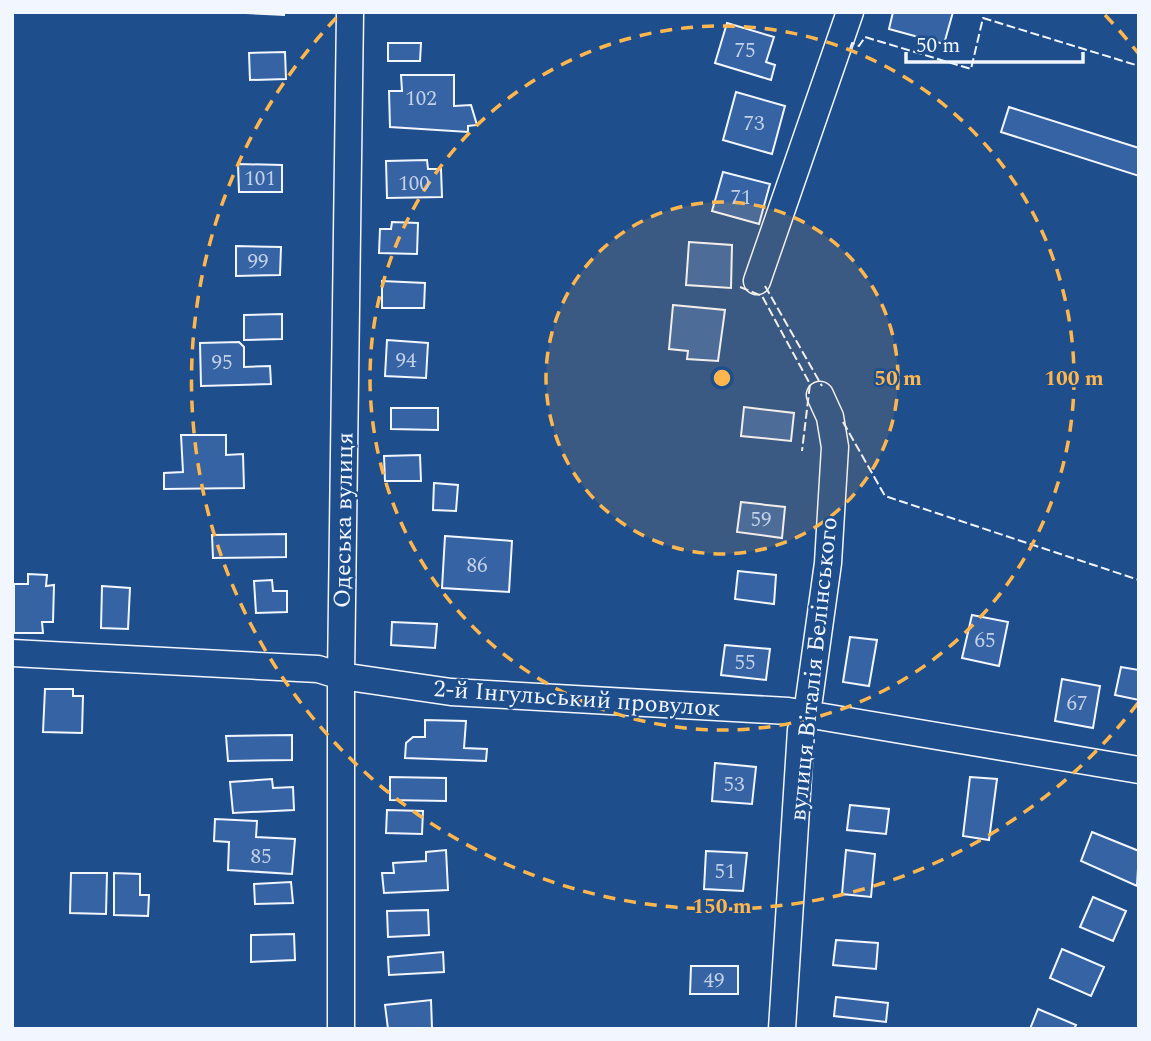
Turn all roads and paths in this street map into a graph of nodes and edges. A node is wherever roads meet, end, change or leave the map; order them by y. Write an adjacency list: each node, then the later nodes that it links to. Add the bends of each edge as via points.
1 (350, 12): 6 (street, Одеська вулиця)
2 (849, 12): 3 (street)
3 (757, 281)
4 (820, 395): 7 (street, вулиця Віталія Белінського, via 830,417 835,447 828,563)
5 (12, 653): 6 (street, 2-й Інгульський провулок, via 318,668)
6 (341, 676): 7 (street, 2-й Інгульський провулок, via 451,692); 9 (street, Одеська вулиця)
7 (807, 714): 8 (street, 2-й Інгульський провулок); 10 (street, вулиця Віталія Белінського, via 801,730)
8 (1139, 770)
9 (341, 1029)
10 (782, 1029)

